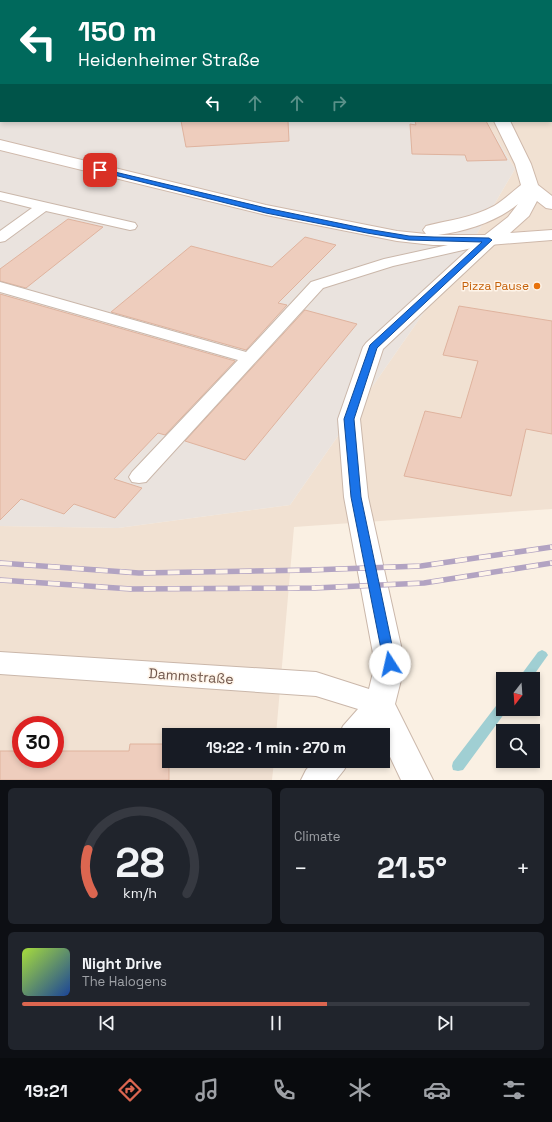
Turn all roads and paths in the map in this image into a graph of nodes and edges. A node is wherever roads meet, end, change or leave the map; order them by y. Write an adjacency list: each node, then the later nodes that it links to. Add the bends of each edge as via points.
1 (502, 122): 3 (street, via 526,171)
2 (0, 145): 8 (street, via 266,210)
3 (530, 187): 5 (street); 8 (street, via 491,213 453,227 400,233); 11 (street, via 525,208 517,218)
4 (0, 196): 6 (lane)
5 (552, 204)
6 (43, 206): 7 (lane); 10 (lane)
7 (130, 226)
8 (367, 231): 11 (street, via 427,239)
9 (552, 235): 11 (street)
10 (0, 238)
11 (489, 240): 13 (lane, via 389,262 317,285); 16 (street, via 373,347 349,419 356,497 390,664)
12 (0, 287): 13 (lane)
13 (249, 358): 14 (lane)
14 (139, 477)
15 (0, 663): 16 (street, Dammstraße, via 316,684)
16 (380, 704): 17 (street); 20 (street)
17 (360, 728)
18 (327, 768): 19 (street)
19 (317, 780)
20 (417, 780)

